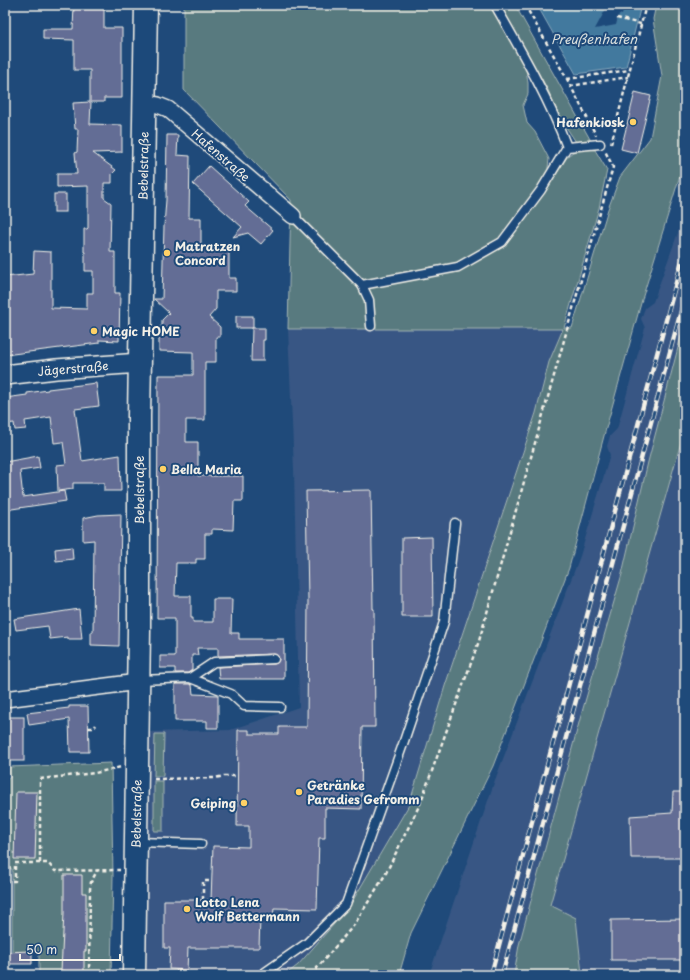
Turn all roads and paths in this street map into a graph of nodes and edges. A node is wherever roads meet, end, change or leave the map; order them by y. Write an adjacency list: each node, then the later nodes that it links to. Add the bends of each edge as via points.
1 (146, 5): 11 (main road, Bebelstraße)
2 (495, 5): 13 (lane, via 554,115)
3 (525, 5): 9 (path)
4 (646, 5): 6 (path)
5 (618, 18): 6 (path)
6 (641, 24): 7 (path)
7 (629, 70): 8 (path); 9 (path)
8 (628, 77): 10 (path); 14 (path)
9 (567, 79): 10 (path)
10 (570, 86): 12 (path)
11 (144, 103): 15 (street, Hafenstraße, via 168,109); 18 (main road, Bebelstraße)
12 (600, 144): 13 (lane); 14 (path)
13 (567, 147): 16 (lane, via 541,190 502,242 458,267)
14 (608, 156): 42 (path, via 613,167 479,640 420,804 385,875 354,925)
15 (293, 216): 16 (lane)
16 (362, 285): 17 (lane, via 369,300)
17 (371, 326)
18 (140, 363): 19 (street, Jägerstraße); 23 (main road, Bebelstraße)
19 (5, 375)
20 (455, 523): 41 (lane, via 444,622 346,904 307,943)
21 (274, 659): 22 (lane, via 214,662)
22 (190, 678): 23 (lane); 25 (lane, via 231,694 244,706)
23 (138, 681): 24 (street); 31 (main road, Bebelstraße)
24 (5, 699)
25 (280, 707)
26 (96, 725): 27 (path)
27 (89, 728)
28 (121, 767): 33 (path, via 95,773 40,779)
29 (238, 776): 30 (path)
30 (150, 779)
31 (135, 842): 32 (lane); 40 (main road, Bebelstraße)
32 (201, 844)
33 (40, 863): 34 (path, via 48,864 55,871); 36 (path, via 15,863 15,881)
34 (97, 870): 35 (path); 39 (path, via 90,889)
35 (120, 870)
36 (5, 881)
37 (212, 882): 38 (path, via 203,881)
38 (203, 900)
39 (89, 975)
40 (134, 975)
41 (261, 975)
42 (311, 975)

